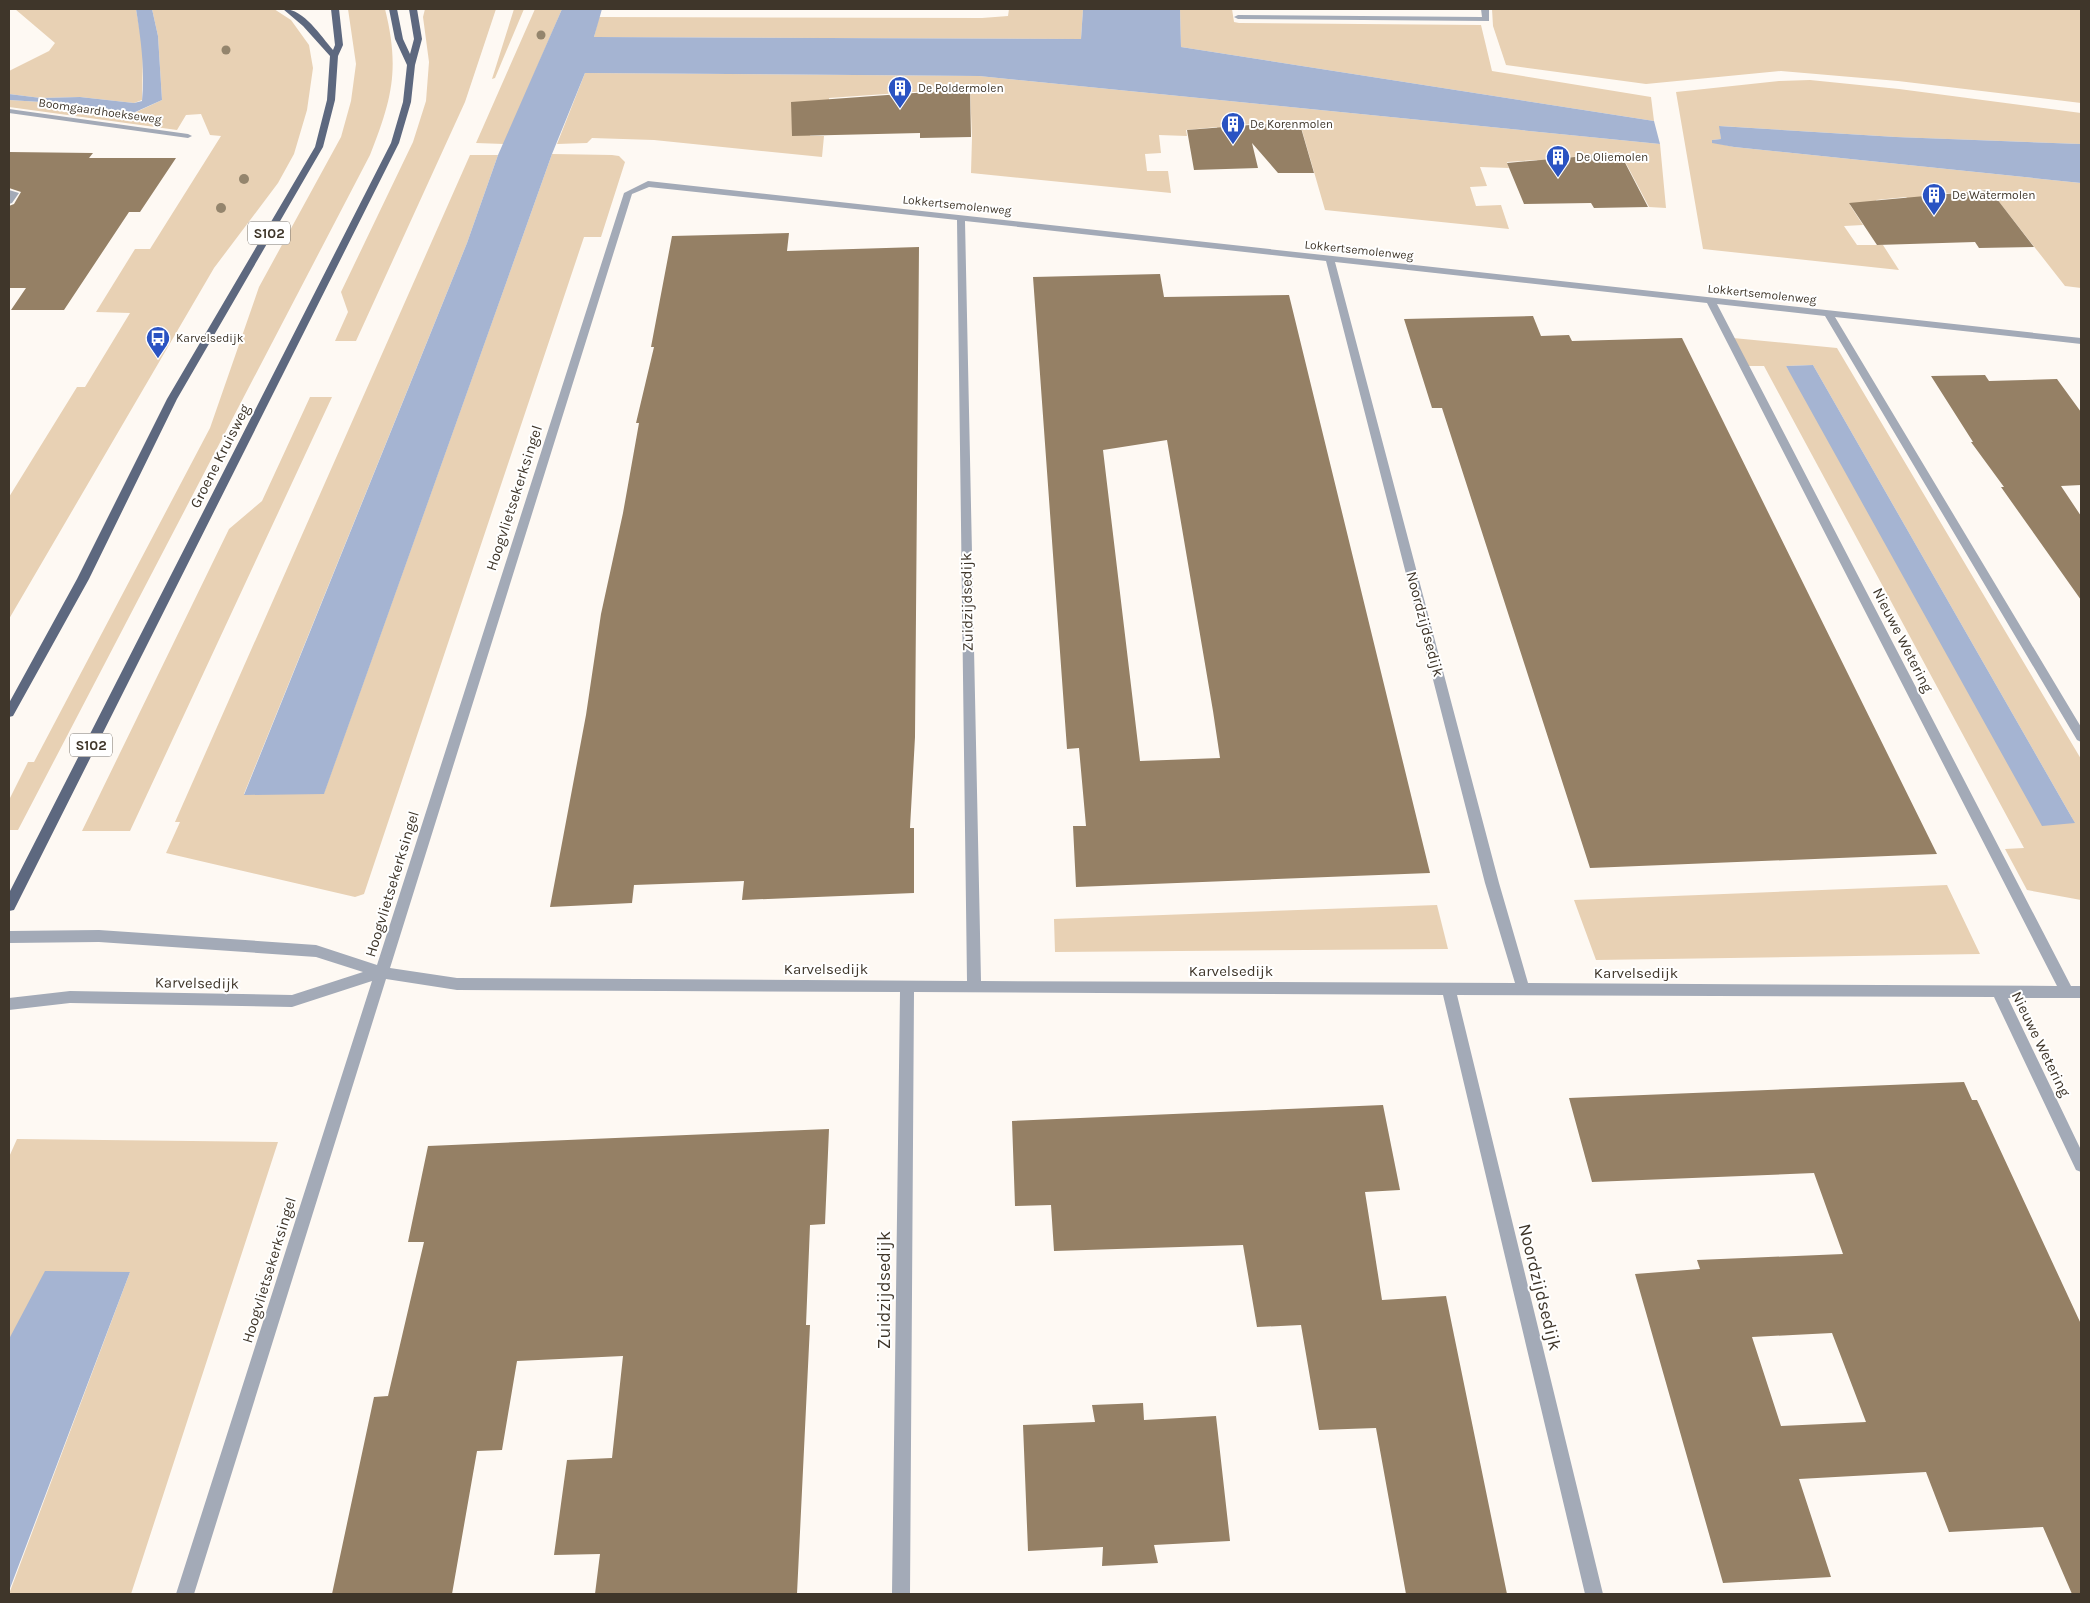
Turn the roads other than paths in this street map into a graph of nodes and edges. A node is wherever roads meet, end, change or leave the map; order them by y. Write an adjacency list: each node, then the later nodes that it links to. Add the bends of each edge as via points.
1 (287, 9): 7 (main road, via 306,24)
2 (335, 9): 7 (main road, S102, via 339,45)
3 (393, 9): 8 (main road, via 399,39)
4 (413, 9): 8 (main road, Groene Kruisweg, via 418,39)
5 (1485, 9): 6 (street, via 1486,19)
6 (1238, 17)
7 (334, 56): 19 (main road, S102, via 331,100 319,147 172,399 83,579)
8 (411, 65): 21 (main road, Groene Kruisweg / S102, via 407,102 395,142)
9 (9, 111): 10 (street, Boomgaardhoekseweg)
10 (188, 136)
11 (635, 188): 14 (street, Lokkertsemolenweg, via 648,184); 23 (street, Hoogvlietsekerksingel, via 628,193 625,202)
12 (9, 193): 13 (street, via 15,193)
13 (9, 201)
14 (961, 218): 15 (street, Lokkertsemolenweg); 25 (street, Zuidzijdsedijk)
15 (1330, 259): 16 (street, Lokkertsemolenweg); 27 (street, Noordzijdsedijk)
16 (1711, 302): 17 (street, Lokkertsemolenweg); 29 (street, Nieuwe Wetering)
17 (1829, 314): 18 (street, Lokkertsemolenweg); 20 (street)
18 (2081, 341)
19 (9, 713)
20 (2081, 737)
21 (9, 906)
22 (9, 937): 23 (street, Karvelsedijk, via 99,936 316,951)
23 (381, 972): 24 (street, Karvelsedijk, via 457,984); 30 (street, Karvelsedijk, via 292,1000 70,997); 32 (street, Hoogvlietsekerksingel)
24 (907, 986): 25 (street, Karvelsedijk); 33 (street, Zuidzijdsedijk)
25 (974, 986): 26 (street, Karvelsedijk)
26 (1448, 988): 27 (street, Karvelsedijk); 34 (street, Noordzijdsedijk)
27 (1522, 989): 28 (street, Karvelsedijk)
28 (1998, 991): 29 (street, Karvelsedijk); 31 (street, Nieuwe Wetering)
29 (2074, 992)
30 (9, 1004)
31 (2081, 1165)
32 (184, 1594)
33 (901, 1594)
34 (1594, 1594)

